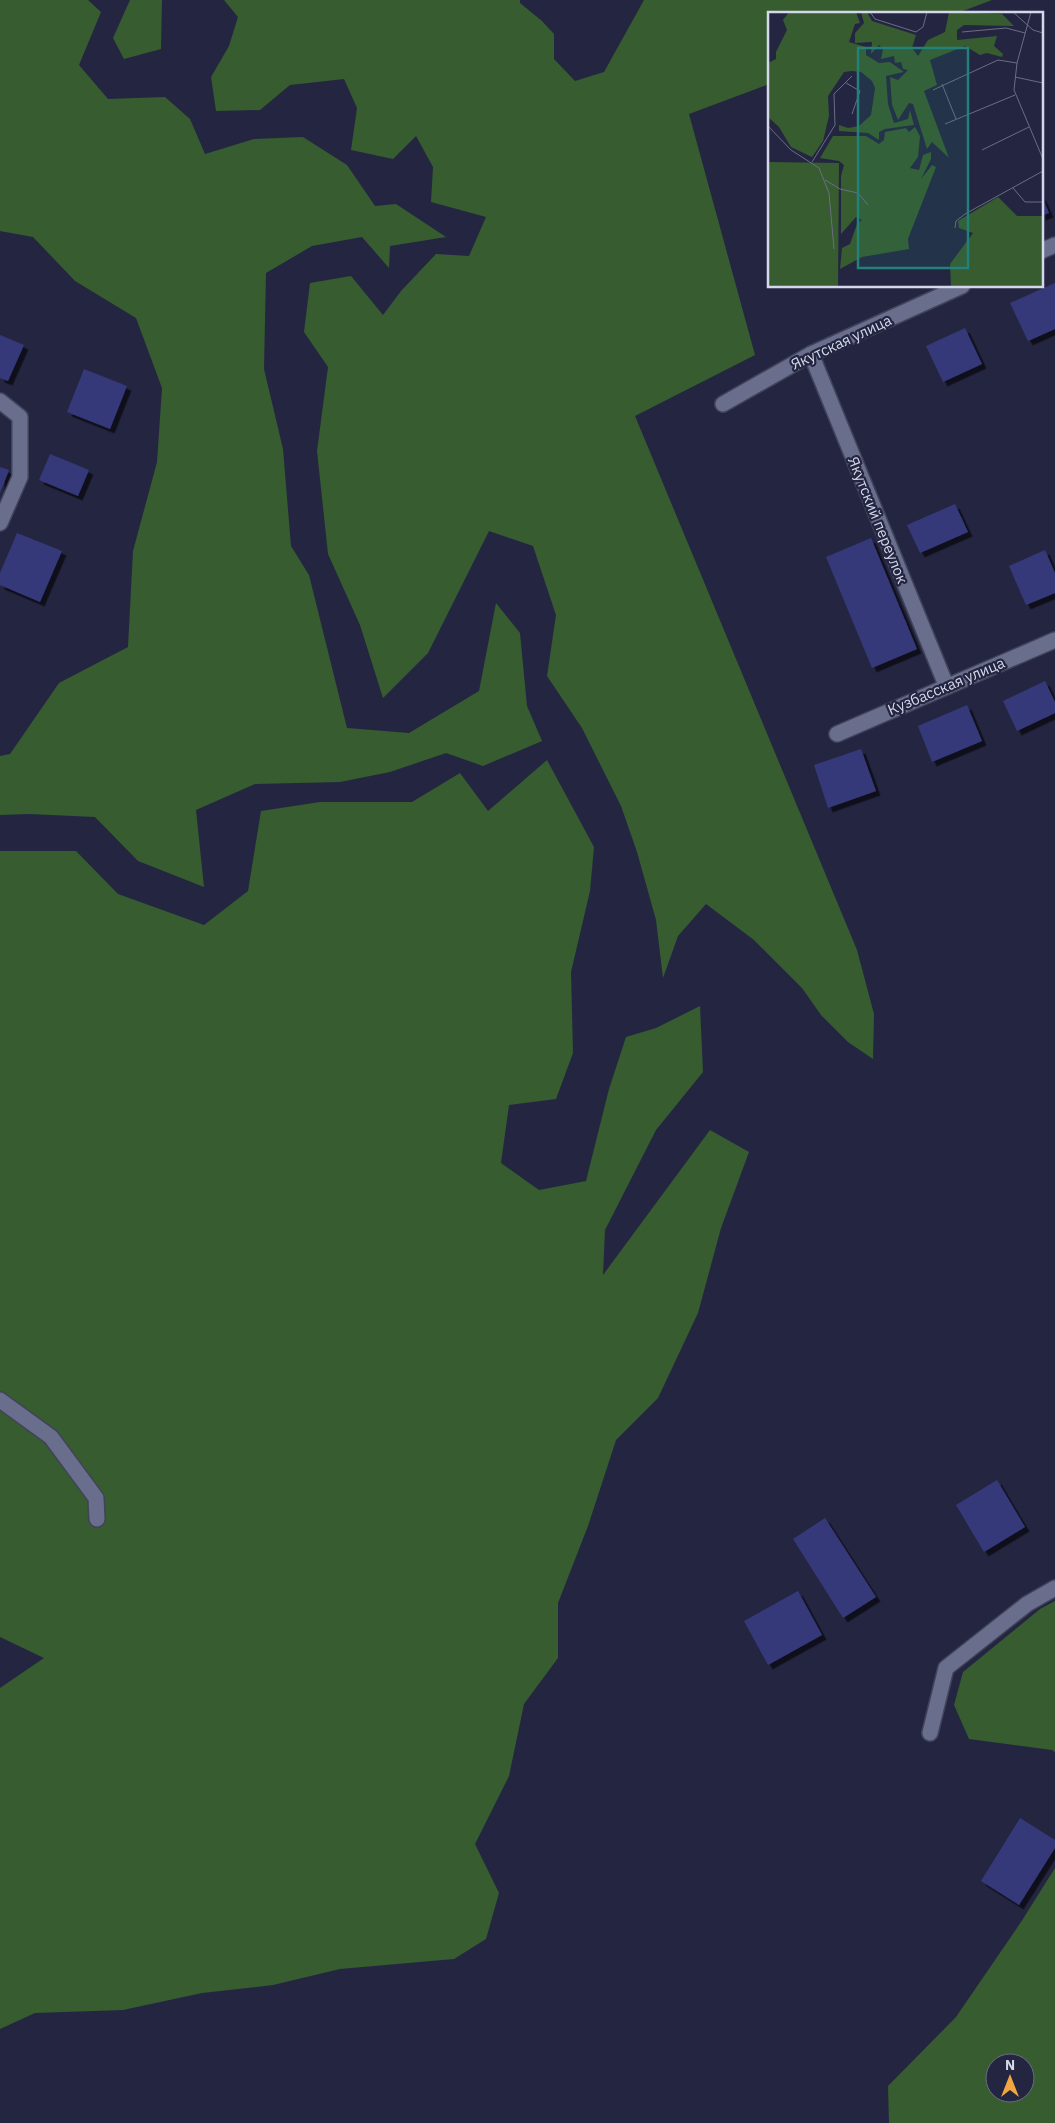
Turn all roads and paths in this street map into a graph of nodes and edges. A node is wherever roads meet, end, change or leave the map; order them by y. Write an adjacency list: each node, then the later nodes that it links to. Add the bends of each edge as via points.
1 (1055, 245): 2 (street)
2 (1042, 251)
3 (958, 288): 4 (street, Якутская улица)
4 (810, 354): 6 (street, Якутская улица); 9 (street, Якутский переулок)
5 (0, 401): 7 (street, via 20,417 20,478)
6 (723, 404)
7 (0, 523)
8 (1055, 640): 9 (street, Кузбасская улица)
9 (946, 685): 10 (street, Кузбасская улица)
10 (837, 734)
11 (0, 1400): 12 (street, via 51,1437 96,1498)
12 (97, 1519)
13 (1055, 1588): 14 (street, via 1027,1604 946,1668)
14 (930, 1733)

